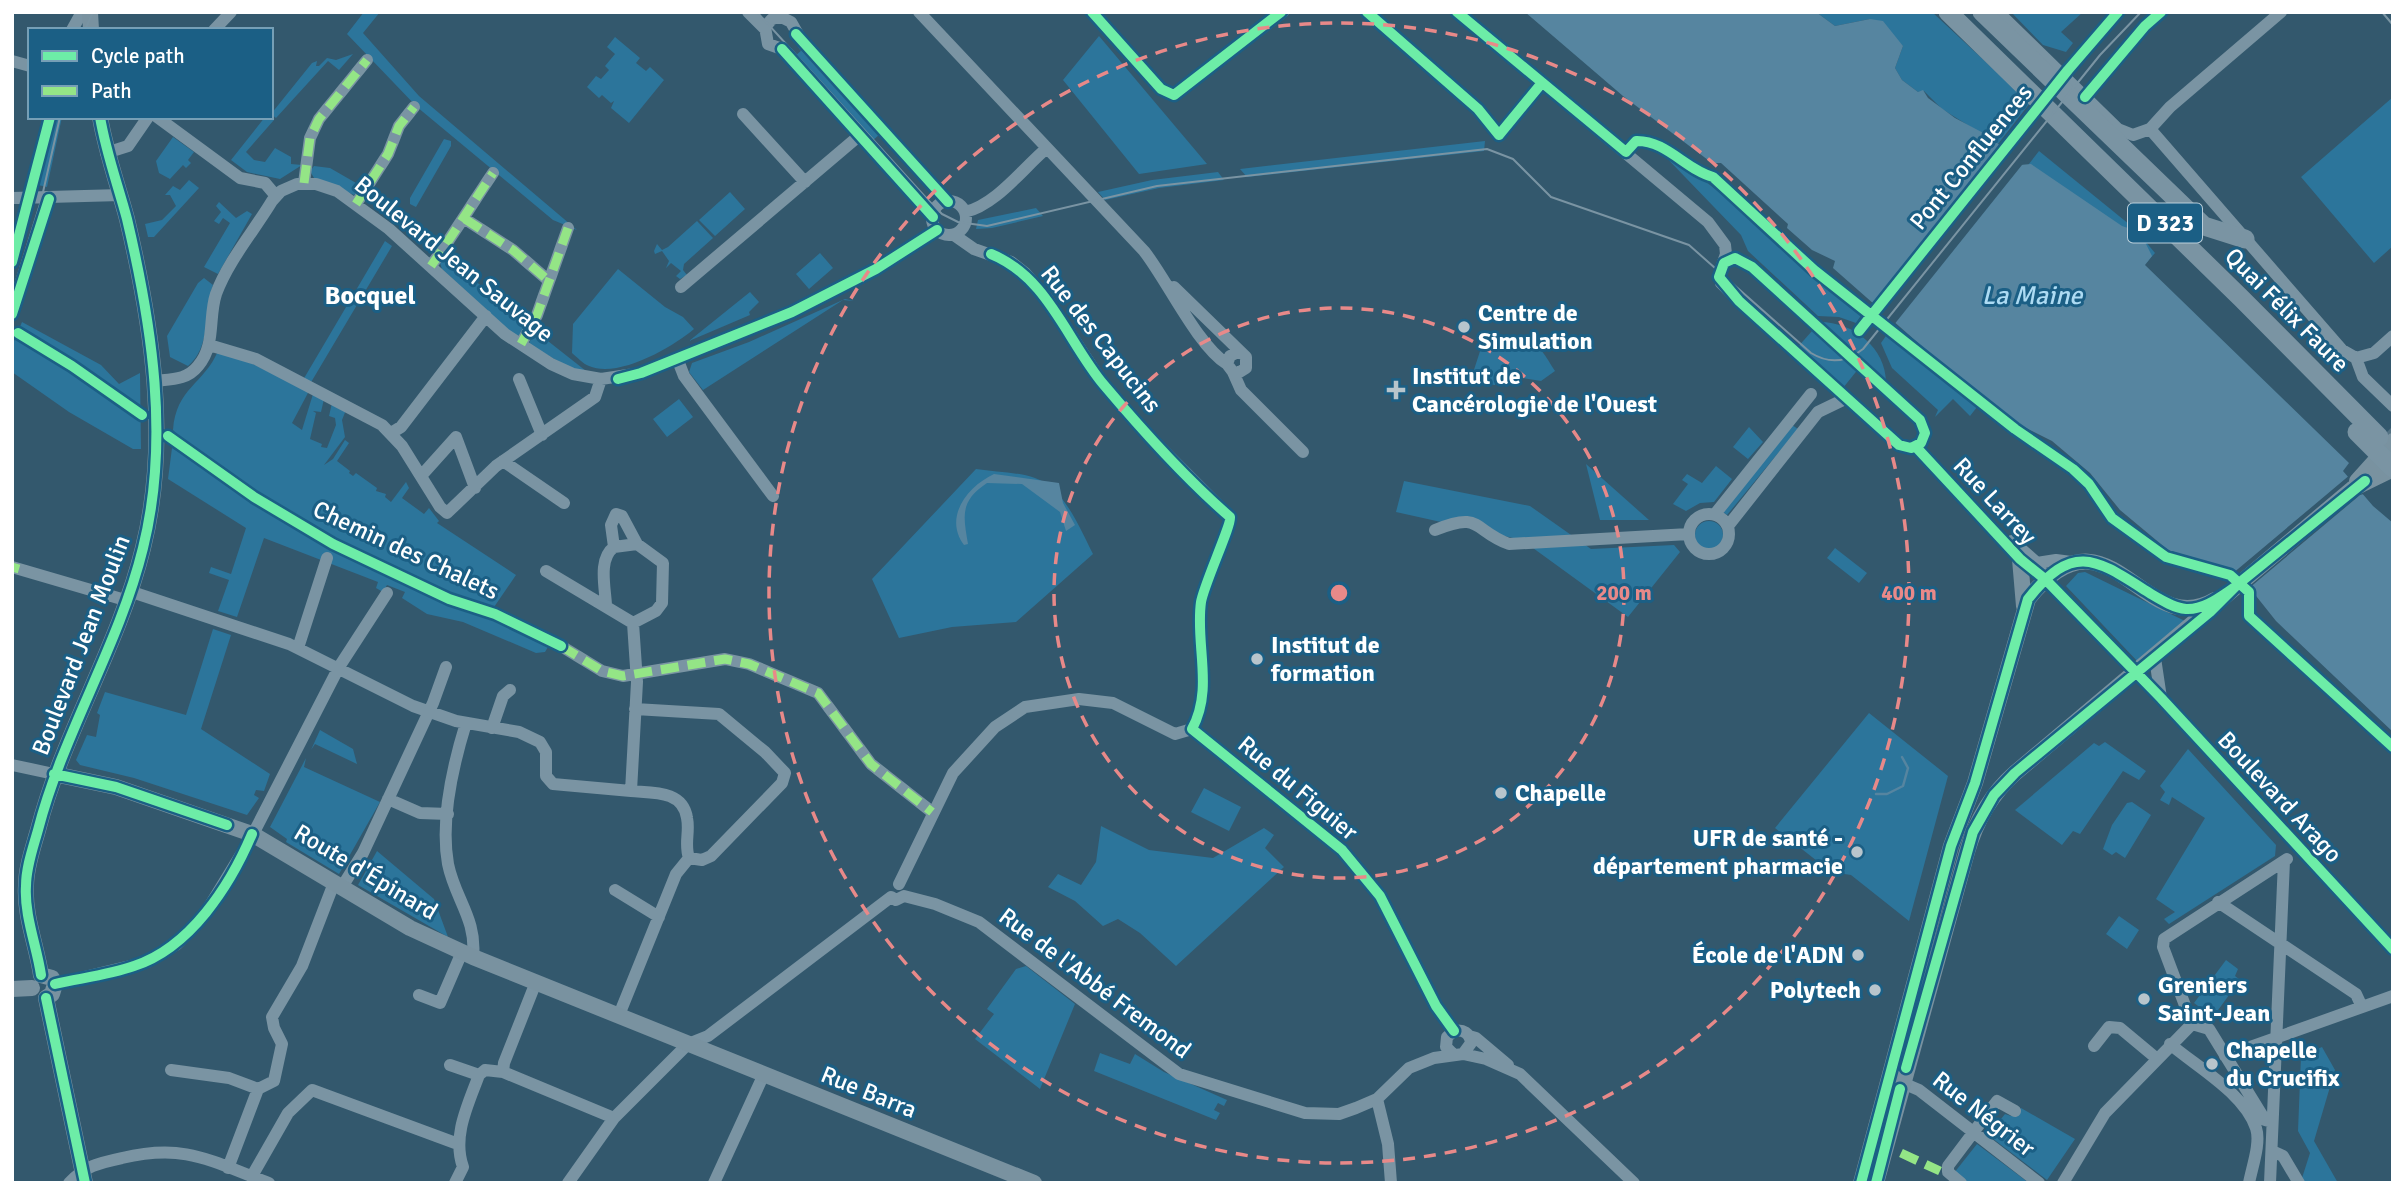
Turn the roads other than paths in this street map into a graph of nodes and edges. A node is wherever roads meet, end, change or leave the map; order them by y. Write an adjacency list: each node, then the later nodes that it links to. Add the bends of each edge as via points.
1 (82, 12): 17 (street)
2 (231, 12): 18 (street)
3 (748, 12): 19 (street)
4 (801, 12): 16 (street)
5 (919, 12): 33 (street)
6 (1092, 12): 15 (street, via 1161,89 1174,95)
7 (1367, 12): 22 (street, via 1478,110 1499,135)
8 (1457, 12): 22 (street)
9 (1948, 12): 77 (highway, Quai Félix Faure / D 323, via 2241,298 2246,315 2280,353)
10 (1965, 12): 39 (highway, Quai Félix Faure / D 323)
11 (1982, 12): 35 (highway)
12 (1998, 12): 23 (street)
13 (2161, 12): 23 (street)
14 (2281, 12): 31 (street)
15 (1281, 13)
16 (785, 21): 19 (street, via 769,21); 20 (street, via 793,43); 45 (street)
17 (73, 28)
18 (216, 28)
19 (765, 29): 20 (street, via 768,44)
20 (782, 49): 32 (street)
21 (368, 60): 38 (street, via 319,119 310,138)
22 (1541, 84): 49 (street)
23 (2085, 97): 31 (street, via 2125,134)
24 (414, 107): 46 (street)
25 (743, 114): 37 (street)
26 (49, 119): 44 (street)
27 (101, 119): 34 (main road, Boulevard Jean Moulin)
28 (109, 119): 34 (main road, Boulevard Jean Moulin)
29 (147, 119): 34 (street, via 128,146)
30 (160, 119): 41 (street, via 240,178 265,183)
31 (2150, 129): 53 (street, Quai Félix Faure)
32 (860, 135): 37 (street); 50 (street)
33 (1047, 148): 47 (street, via 988,200); 58 (street, via 1144,251)
34 (111, 152): 40 (main road, Boulevard Jean Moulin)
35 (2134, 161): 39 (highway); 53 (highway, via 2204,226)
36 (493, 173): 48 (street)
37 (805, 182): 60 (street)
38 (304, 183): 41 (street); 46 (street, Boulevard Jean Sauvage, via 331,188)
39 (2143, 187): 77 (highway, Quai Félix Faure / D 323)
40 (121, 195): 43 (street); 71 (main road, Boulevard Jean Moulin, via 146,313)
41 (276, 195): 65 (street, via 219,286)
42 (12, 198): 44 (street)
43 (49, 199): 44 (street); 61 (street)
44 (29, 200): 55 (street)
45 (948, 202): 47 (street); 50 (street, via 938,206)
46 (356, 204): 57 (street, Boulevard Jean Sauvage)
47 (965, 212): 52 (street, via 966,222)
48 (465, 219): 57 (street); 59 (street, via 513,250)
49 (1707, 222): 54 (street, via 1728,238); 56 (street, via 1725,245)
50 (935, 223): 52 (street); 66 (street, Boulevard Jean Sauvage, via 877,269 792,312)
51 (568, 228): 59 (street)
52 (958, 232): 118 (street, Rue des Capucins, via 974,249 1011,262 1025,273 1104,385 1230,517 1230,528 1212,562 1201,602 1203,681)
53 (2245, 239): 67 (street, Quai Félix Faure, via 2343,350)
54 (1741, 259): 56 (street); 78 (street, via 1920,420 1925,433)
55 (12, 262)
56 (1724, 263): 73 (street, Rue Larrey, via 1721,283)
57 (431, 265): 62 (street, Boulevard Jean Sauvage)
58 (1163, 278): 68 (street, via 1215,354); 68 (street, via 1238,352 1230,356)
59 (549, 281): 64 (street)
60 (681, 288)
61 (12, 314)
62 (486, 316): 64 (street, Boulevard Jean Sauvage); 75 (street, via 401,427)
63 (2393, 336): 67 (street, via 2374,353)
64 (521, 344): 70 (street, Boulevard Jean Sauvage, via 573,374)
65 (209, 345): 71 (street, via 188,375); 75 (street, via 256,359)
66 (677, 358): 70 (street, Boulevard Jean Sauvage, via 641,373); 83 (street, via 684,376)
67 (2356, 358): 74 (street, Quai Félix Faure, via 2363,377)
68 (1235, 369): 79 (street, via 1239,387)
69 (519, 379): 76 (street)
70 (601, 379): 76 (street, via 595,397)
71 (154, 381): 101 (main road, Boulevard Jean Moulin, via 154,474 143,549)
72 (1811, 394): 85 (street)
73 (1846, 398): 78 (street, Rue Larrey, via 1899,445); 86 (street, via 1818,412)
74 (2393, 406)
75 (391, 433): 81 (street)
76 (542, 435): 80 (street)
77 (2386, 446): 99 (main road, via 2356,484)
78 (1916, 447): 87 (street, Rue Larrey)
79 (1303, 452)
80 (503, 461): 82 (street); 84 (street)
81 (421, 476): 82 (street, via 447,513); 82 (street, via 456,437)
82 (475, 488)
83 (773, 496)
84 (564, 503)
85 (1715, 514): 86 (street); 89 (street, via 1699,516)
86 (1728, 526): 89 (street, via 1728,541 1714,554 1695,549)
87 (1995, 529): 93 (street, Rue Larrey); 95 (street, Rue Larrey)
88 (1435, 530): 89 (street, via 1472,521 1509,544)
89 (1689, 534)
90 (637, 544): 91 (street); 91 (street, via 622,516 616,514 611,525); 104 (street, via 663,563 664,595 656,611)
91 (614, 547): 102 (street, via 604,563)
92 (327, 558): 106 (street)
93 (2020, 559): 98 (street, Rue Larrey); 103 (main road)
94 (2070, 562): 95 (street); 98 (main road); 99 (main road, via 2092,560 2179,608 2206,605)
95 (2037, 563): 98 (street, Rue Larrey)
96 (12, 567): 101 (street)
97 (546, 572): 102 (street)
98 (2046, 580): 103 (main road); 111 (street, Rue Larrey)
99 (2236, 586): 107 (main road)
100 (387, 593): 108 (street)
101 (127, 596): 106 (street); 120 (main road, Boulevard Jean Moulin)
102 (606, 605): 104 (street)
103 (2024, 606): 160 (main road, via 1975,783 1951,846)
104 (634, 623): 110 (street)
105 (561, 646): 110 (street, via 602,671)
106 (298, 648): 108 (street)
107 (2155, 658): 111 (main road); 113 (street)
108 (339, 667): 115 (street); 125 (street)
109 (446, 667): 115 (street)
110 (636, 674): 114 (street); 123 (street, via 725,659 749,664 818,693 871,764)
111 (2136, 674): 113 (street, Boulevard Arago); 160 (main road, via 2008,779 1985,808)
112 (510, 690): 117 (street, via 503,695)
113 (2161, 698): 126 (street, Boulevard Arago)
114 (635, 709): 121 (street); 127 (street, via 719,714 785,773 782,782 708,858)
115 (428, 711): 116 (street); 122 (street)
116 (466, 723): 117 (street); 124 (street, via 451,776)
117 (492, 728): 121 (street, via 519,732 540,742 546,752 546,776 553,784)
118 (1192, 729): 123 (street, via 1175,734 1113,703 1089,699 1025,707 995,727 953,773); 147 (street, Rue du Figuier, via 1342,850 1380,896 1436,1006)
119 (12, 765): 120 (street, Route d'Épinard)
120 (54, 774): 125 (main road, Route d'Épinard, via 116,787); 129 (main road, Boulevard Jean Moulin)
121 (631, 791): 127 (street, via 668,793 679,802 688,818)
122 (388, 799): 124 (street, via 420,813); 130 (street, via 363,853)
123 (932, 812): 132 (street, via 899,884 904,887)
124 (448, 814): 137 (street, via 449,864 474,931)
125 (252, 834): 130 (main road, Route d'Épinard); 141 (street, via 210,907 177,944 135,966)
126 (2298, 848): 128 (street); 136 (street, Boulevard Arago)
127 (689, 858): 134 (street, via 680,867)
128 (2284, 861): 133 (street); 135 (street)
129 (19, 878): 138 (main road, via 25,890)
130 (338, 885): 137 (main road, Route d'Épinard, via 410,929); 163 (street, via 302,966 272,1017 282,1044 278,1073 274,1081)
131 (615, 890): 134 (street)
132 (898, 897): 150 (street, via 708,1036); 164 (street, Rue de l'Abbé Fremond, via 954,910 979,922 1179,1073 1318,1115 1339,1114)
133 (2218, 902): 135 (street); 146 (street, via 2167,935 2163,943)
134 (659, 917): 145 (street)
135 (2280, 942): 144 (street, via 2356,994); 149 (street)
136 (2393, 949)
137 (467, 955): 139 (main road, Route d'Épinard); 142 (street, via 440,1003)
138 (37, 981): 140 (main road); 141 (main road, via 35,995)
139 (536, 982): 145 (main road, Route d'Épinard); 159 (street)
140 (12, 989)
141 (50, 991): 172 (main road)
142 (419, 995)
143 (2393, 996): 144 (street)
144 (2362, 1007): 149 (street)
145 (620, 1015): 150 (main road, Route d'Épinard)
146 (2192, 1024): 151 (street); 154 (street, via 2209,1029)
147 (1454, 1031): 148 (street); 153 (street, via 1446,1042)
148 (1469, 1036): 153 (street, via 1470,1047); 157 (street)
149 (2276, 1036): 154 (street); 167 (street)
150 (688, 1044): 161 (main road, Rue Barra); 166 (street)
151 (2170, 1044): 155 (street); 187 (street, via 2236,1098 2256,1130)
152 (2094, 1045): 155 (street, via 2109,1027 2120,1028)
153 (1458, 1054): 157 (street); 164 (street, Rue de l'Abbé Fremond, via 1409,1068)
154 (2225, 1056): 167 (street, via 2265,1120)
155 (2156, 1058): 186 (street, via 2105,1112)
156 (450, 1065): 162 (street)
157 (1510, 1068): 181 (street, via 1542,1092)
158 (171, 1070): 163 (street, via 229,1078)
159 (503, 1072): 162 (street, via 485,1070); 166 (street)
160 (1895, 1072): 168 (street, Rue Négrier); 182 (main road); 183 (main road)
161 (764, 1074): 178 (street); 179 (main road, Rue Barra)
162 (479, 1075): 169 (street)
163 (258, 1089): 171 (street)
164 (1377, 1099): 180 (street)
165 (2015, 1111): 168 (street, via 1997,1101)
166 (614, 1118): 177 (street)
167 (2272, 1122): 170 (street)
168 (1973, 1133): 184 (street, via 1947,1168); 185 (street, Rue Négrier)
169 (458, 1144): 173 (street, via 312,1090 288,1113); 176 (street, via 463,1167)
170 (2272, 1151): 188 (street); 189 (street, via 2283,1156)
171 (228, 1167): 172 (street, via 191,1153 143,1153); 173 (street)
172 (83, 1176): 174 (street)
173 (252, 1176): 175 (street)
174 (69, 1183)
175 (268, 1183)
176 (455, 1183)
177 (568, 1183)
178 (714, 1183)
179 (1034, 1183)
180 (1391, 1183)
181 (1634, 1183)
182 (1861, 1183)
183 (1876, 1183)
184 (1961, 1183)
185 (2039, 1183)
186 (2063, 1183)
187 (2249, 1183)
188 (2270, 1183)
189 (2299, 1183)

